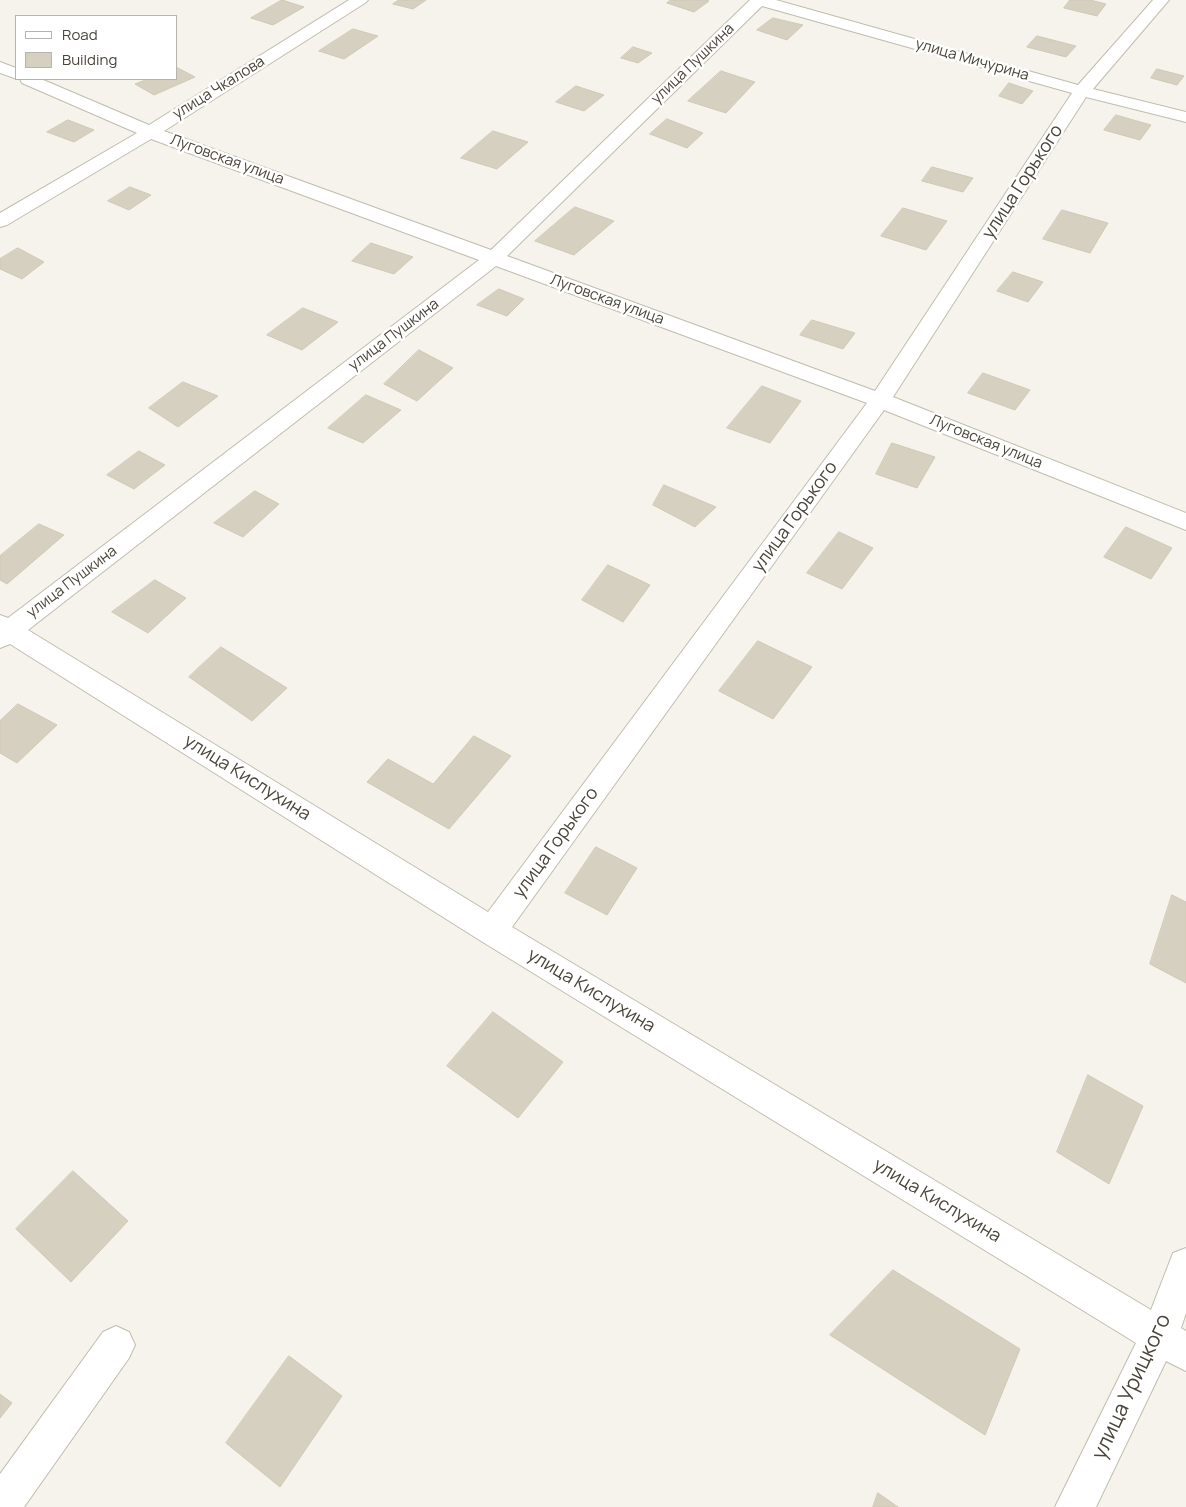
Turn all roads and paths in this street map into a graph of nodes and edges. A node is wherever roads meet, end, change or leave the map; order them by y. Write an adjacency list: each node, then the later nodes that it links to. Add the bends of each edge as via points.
1 (360, 0): 9 (street, улица Чкалова)
2 (759, 0): 7 (street, улица Мичурина); 11 (street, улица Пушкина)
3 (1161, 0): 7 (street, улица Горького)
4 (0, 67): 5 (street)
5 (15, 74)
6 (30, 80): 9 (street, Луговская улица)
7 (1082, 91): 8 (street, улица Мичурина); 12 (street, улица Горького)
8 (1186, 117)
9 (150, 132): 10 (street, улица Чкалова); 11 (street, Луговская улица)
10 (0, 221)
11 (494, 258): 12 (street, Луговская улица); 14 (street, улица Пушкина)
12 (880, 400): 13 (street, Луговская улица); 15 (street, улица Горького)
13 (1186, 522)
14 (3, 631): 15 (street, улица Кислухина)
15 (492, 931): 17 (street, улица Кислухина)
16 (1186, 1266): 17 (street, улица Урицкого)
17 (1172, 1344): 20 (street, улица Урицкого)
18 (116, 1345): 19 (street)
19 (0, 1506)
20 (1075, 1507)

